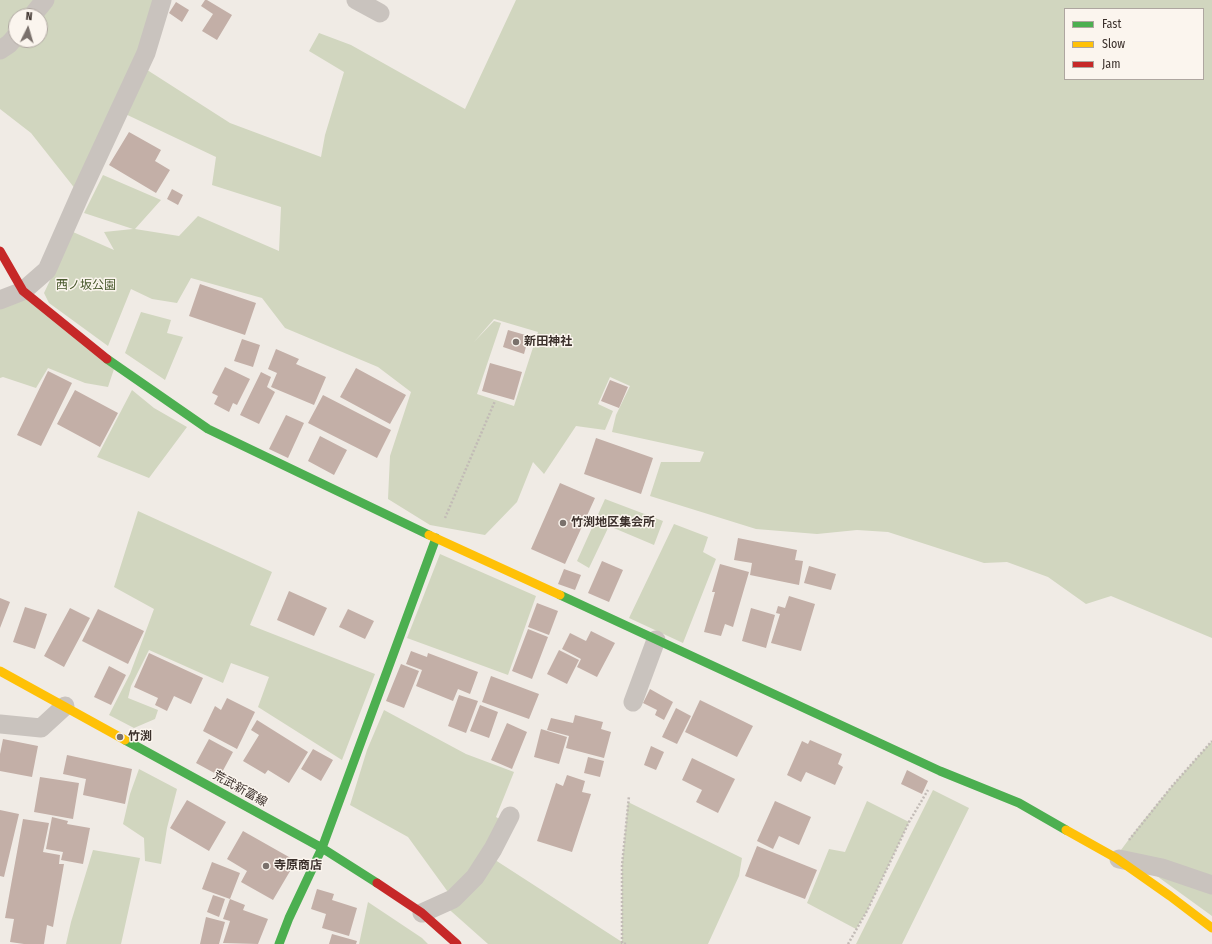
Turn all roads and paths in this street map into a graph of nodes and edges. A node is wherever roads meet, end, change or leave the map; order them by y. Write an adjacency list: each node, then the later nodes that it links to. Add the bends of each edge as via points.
1 (45, 0): 4 (street)
2 (162, 0): 7 (street, via 146,53 47,270)
3 (356, 0): 5 (street)
4 (38, 8)
5 (380, 13)
6 (0, 251): 7 (street)
7 (23, 291): 8 (street); 10 (street, via 115,366 208,429)
8 (0, 300)
9 (495, 401): 10 (path)
10 (436, 538): 11 (street); 20 (street)
11 (656, 640): 13 (street); 17 (street)
12 (0, 671): 14 (street, 荒武新富線)
13 (633, 702)
14 (65, 706): 15 (street, via 41,728); 20 (street, 荒武新富線)
15 (0, 724)
16 (1212, 741): 21 (path, via 1137,828)
17 (940, 771): 21 (street, via 1019,803); 28 (path, via 909,822 867,911)
18 (628, 796): 27 (path, via 622,865 622,943)
19 (510, 816): 23 (street, via 475,878 453,899)
20 (322, 848): 23 (street, 荒武新富線); 25 (street)
21 (1116, 858): 22 (street, via 1162,868); 24 (street)
22 (1212, 885)
23 (422, 913): 26 (street, 荒武新富線)
24 (1212, 928)
25 (279, 944)
26 (457, 944)
27 (626, 944)
28 (848, 944)

